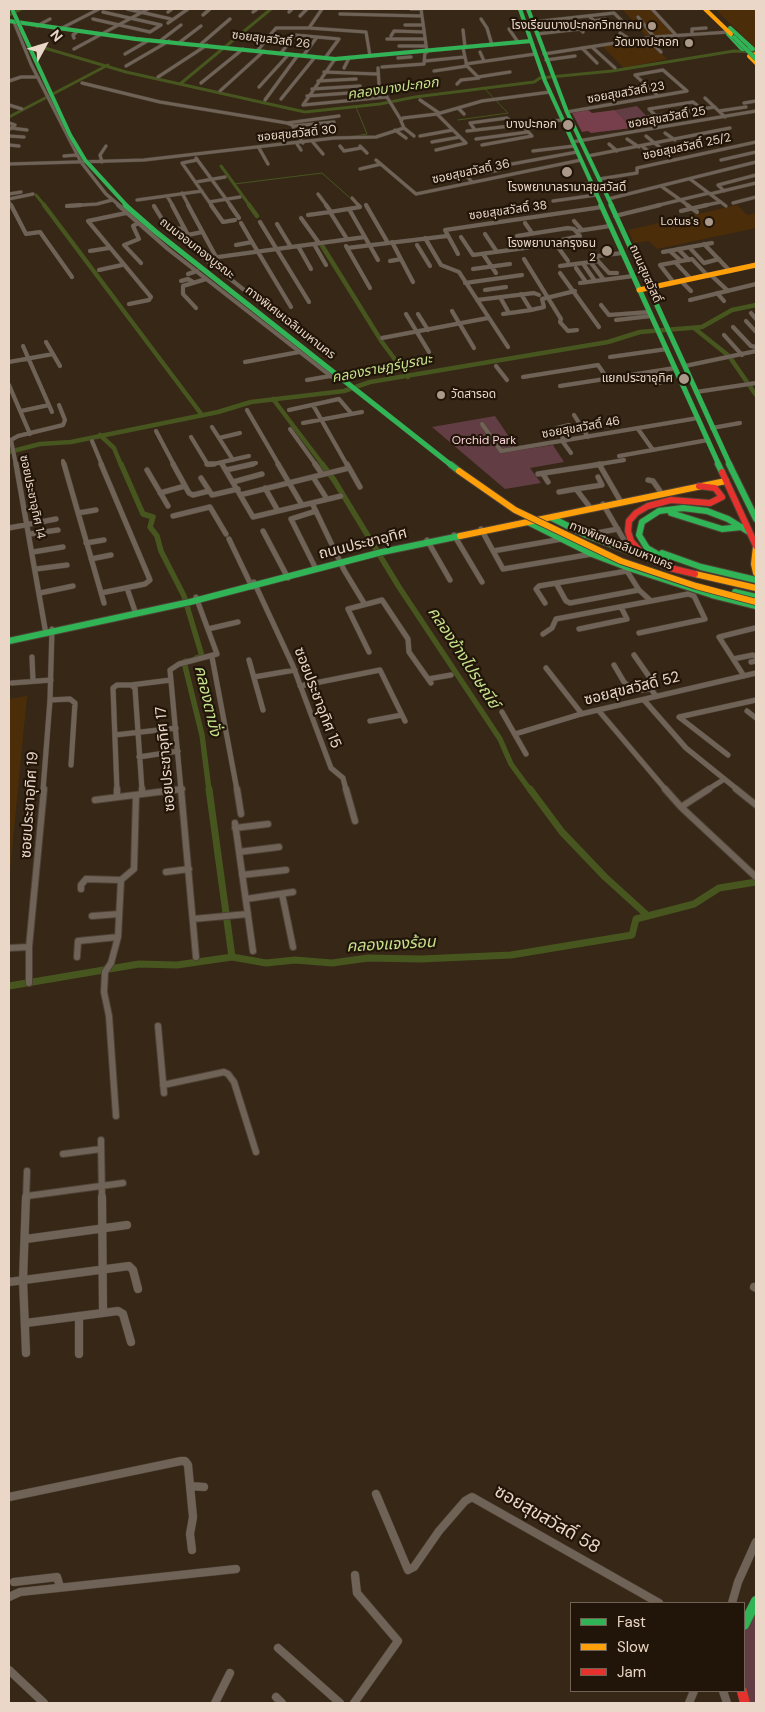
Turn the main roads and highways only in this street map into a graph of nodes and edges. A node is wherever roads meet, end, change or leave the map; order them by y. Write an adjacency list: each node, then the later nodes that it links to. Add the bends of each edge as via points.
1 (520, 9): 8 (main road, ถนนสุขสวัสดิ์)
2 (529, 9): 11 (main road, ถนนสุขสวัสดิ์)
3 (705, 9): 7 (main road)
4 (710, 9): 7 (main road)
5 (14, 10): 36 (main road, ทางพิเศษเฉลิมมหานคร, bridge, via 89,159 161,232 475,477 524,510 631,560); 37 (main road, ทางพิเศษเฉลิมมหานคร, bridge, via 70,135 85,160 116,197 156,232 468,478 515,510 621,561)
6 (15, 22): 8 (main road, ซอยสุขสวัสดิ์ 26, via 60,29 76,35 103,34 334,59 410,55 426,50 516,44)
7 (733, 34): 9 (main road, bridge); 10 (main road, bridge)
8 (531, 40): 11 (main road, ถนนสุขสวัสดิ์, via 544,79)
9 (756, 54): 10 (main road, via 749,56)
10 (756, 61)
11 (576, 145): 12 (main road, ถนนสุขสวัสดิ์)
12 (584, 158): 13 (main road, ถนนสุขสวัสดิ์, via 599,179); 14 (main road, ถนนสุขสวัสดิ์, via 591,183)
13 (639, 264): 14 (main road); 16 (main road, ถนนสุขสวัสดิ์)
14 (628, 265): 17 (main road, ถนนสุขสวัสดิ์)
15 (756, 265): 16 (main road)
16 (649, 288): 17 (main road); 18 (main road, ถนนสุขสวัสดิ์)
17 (639, 290): 19 (main road, ถนนสุขสวัสดิ์)
18 (736, 478): 19 (main road); 25 (main road, ถนนสุขสวัสดิ์)
19 (727, 482): 20 (main road, ถนนประชาอุทิศ); 21 (main road, via 725,496); 22 (main road, ถนนประชาอุทิศ, via 660,491); 28 (main road, ถนนสุขสวัสดิ์)
20 (700, 486): 21 (main road, via 718,490 722,496); 22 (main road, ถนนประชาอุทิศ)
21 (719, 500): 35 (main road, via 706,504 671,500 648,506 633,516 628,528 631,541 642,554 659,564)
22 (620, 501): 23 (main road, ถนนประชาอุทิศ)
23 (604, 505): 24 (main road, ถนนประชาอุทิศ); 26 (main road, ถนนประชาอุทิศ)
24 (552, 518): 26 (main road, ถนนประชาอุทิศ); 30 (main road)
25 (756, 519)
26 (531, 520): 31 (main road, ถนนประชาอุทิศ); 38 (main road, via 562,539 628,570)
27 (645, 522): 28 (main road, via 671,513 722,529); 28 (main road, via 659,511 689,508 719,515); 34 (main road, via 639,528 641,540 661,557 699,570)
28 (745, 529): 29 (main road, ถนนสุขสวัสดิ์)
29 (756, 546): 32 (main road)
30 (631, 552)
31 (340, 562): 33 (main road, ถนนประชาอุทิศ); 33 (main road, ถนนประชาอุทิศ)
32 (756, 573)
33 (287, 576): 39 (main road, ถนนประชาอุทิศ)
34 (756, 582)
35 (756, 588)
36 (756, 597)
37 (756, 602)
38 (756, 606)
39 (49, 632): 40 (main road, ถนนประชาอุทิศ); 41 (main road, ถนนประชาอุทิศ)
40 (9, 637)
41 (9, 642)
42 (756, 1601): 43 (main road)
43 (745, 1623)

